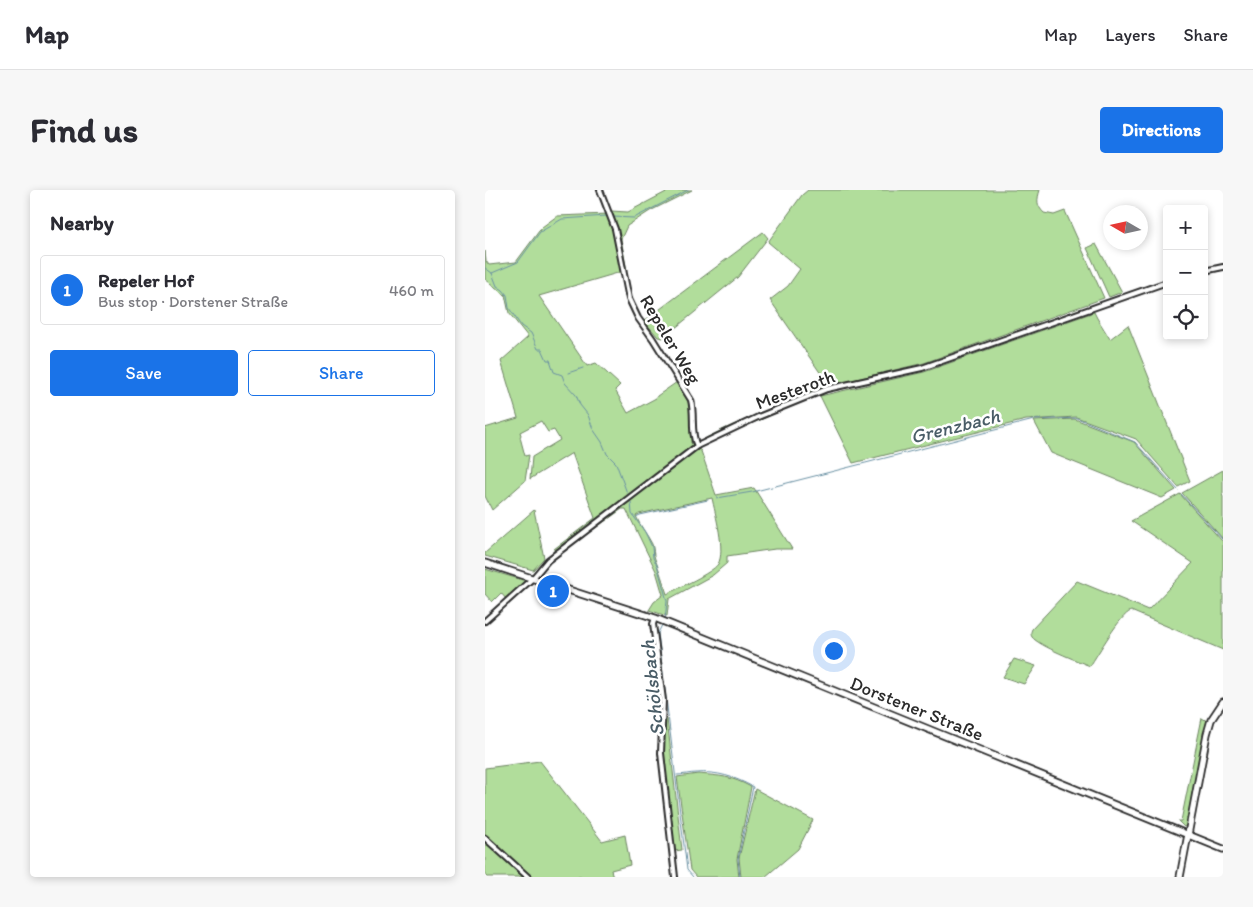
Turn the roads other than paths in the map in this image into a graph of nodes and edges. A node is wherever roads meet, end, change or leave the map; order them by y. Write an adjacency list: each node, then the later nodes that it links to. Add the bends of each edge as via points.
1 (600, 190): 5 (street, Repeler Weg, via 615,229 629,299 691,400)
2 (1223, 266): 3 (street)
3 (1208, 270)
4 (1163, 283): 5 (street, Mesteroth, via 922,368 827,389)
5 (697, 446): 7 (street, Mesteroth, via 548,560)
6 (485, 563): 7 (main road, Dorstener Straße)
7 (533, 578): 8 (street, Mesteroth); 9 (main road, Dorstener Straße)
8 (485, 621)
9 (661, 621): 11 (main road, Dorstener Straße); 15 (street, via 653,624 663,700 661,753)
10 (1223, 702): 11 (main road, via 1211,720 1207,734)
11 (1188, 835): 13 (main road, Dorstener Straße); 16 (main road)
12 (485, 838): 14 (street)
13 (1223, 849)
14 (528, 877)
15 (675, 877)
16 (1180, 877)

